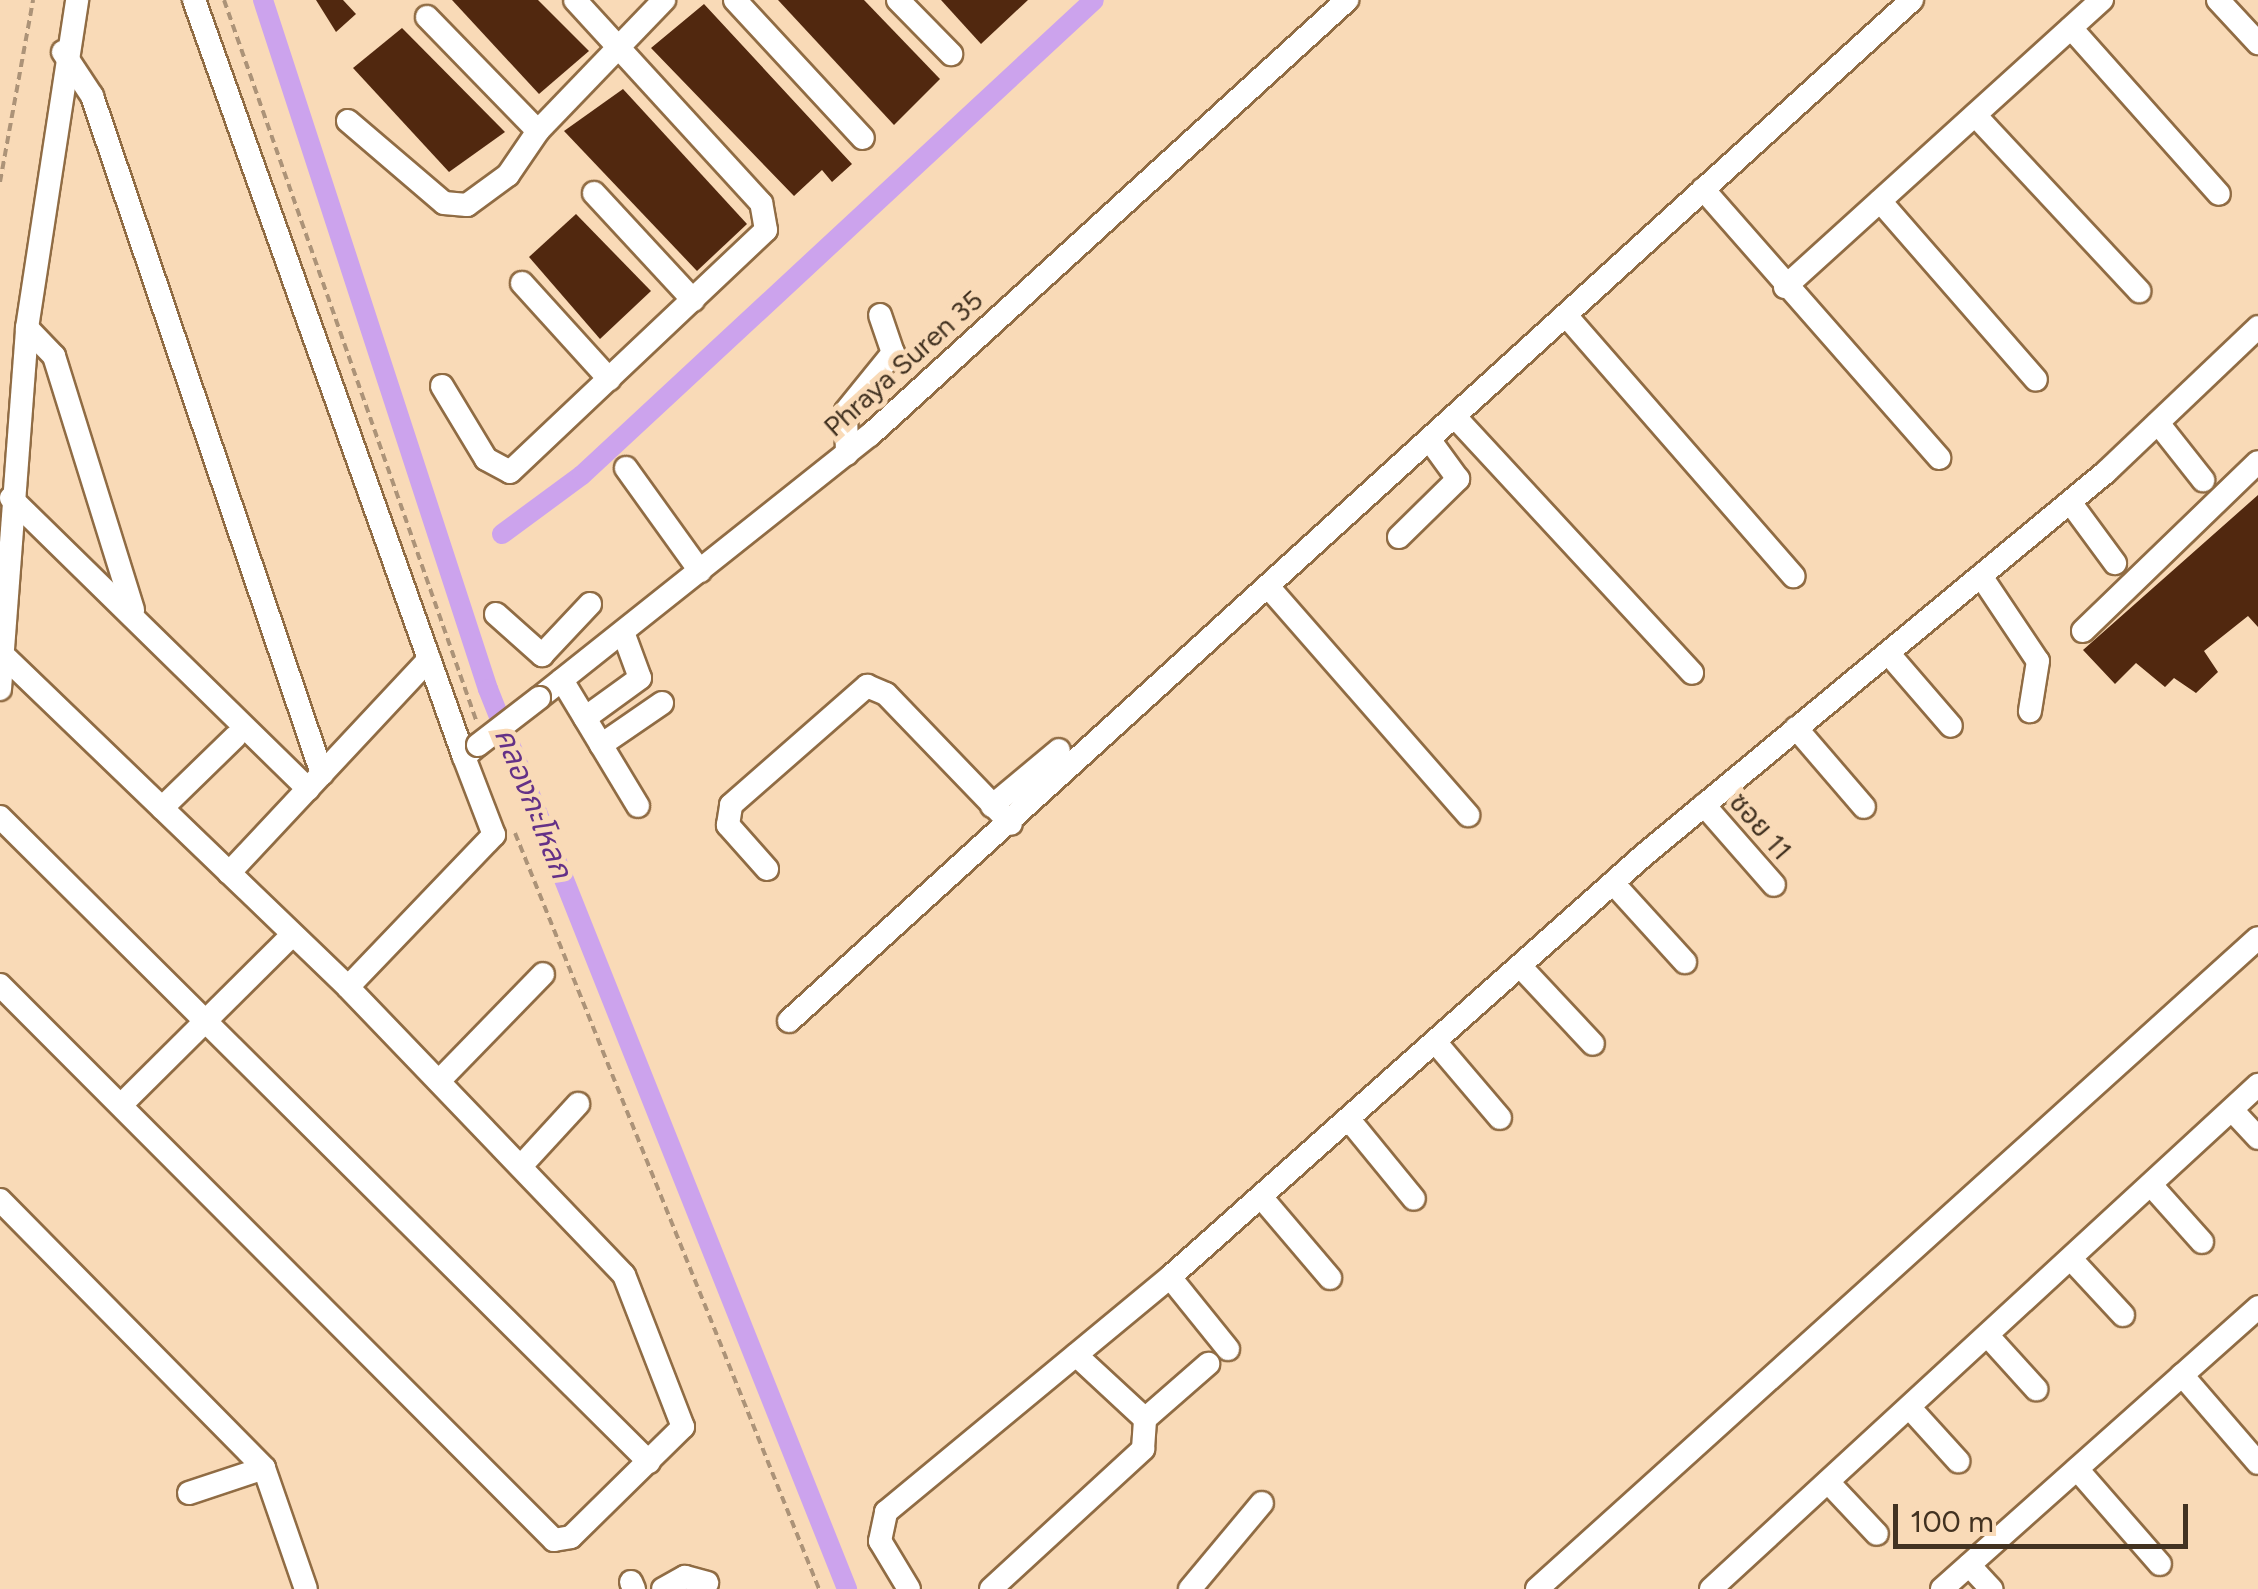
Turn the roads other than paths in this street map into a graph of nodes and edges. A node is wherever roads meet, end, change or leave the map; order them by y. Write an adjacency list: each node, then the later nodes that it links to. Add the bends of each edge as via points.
1 (77, 0): 15 (street)
2 (194, 0): 60 (street)
3 (574, 0): 14 (street)
4 (664, 0): 14 (street)
5 (736, 0): 20 (street)
6 (898, 0): 16 (street)
7 (1347, 0): 39 (street, Phraya Suren 35)
8 (1912, 0): 21 (street)
9 (2102, 0): 12 (street)
10 (2218, 0): 13 (street)
11 (426, 17): 19 (street)
12 (2071, 28): 17 (street); 23 (street)
13 (2258, 42)
14 (616, 46): 19 (street); 28 (street, via 765,209 761,237)
15 (64, 52): 31 (street); 73 (street, via 92,96)
16 (950, 54)
17 (1975, 114): 24 (street); 27 (street)
18 (348, 122): 19 (street, via 456,207 497,186)
19 (538, 130)
20 (863, 138)
21 (1703, 190): 26 (street); 30 (street)
22 (594, 193): 28 (street)
23 (2219, 194)
24 (1880, 200): 26 (street); 34 (street)
25 (522, 283): 33 (street)
26 (1785, 286): 40 (street)
27 (2139, 291)
28 (693, 300): 33 (street)
29 (880, 315): 39 (street, via 893,354 846,411)
30 (1570, 320): 36 (street); 49 (street)
31 (27, 328): 44 (street); 53 (street, via 54,356)
32 (2253, 342): 37 (street)
33 (610, 378): 35 (street, via 504,473)
34 (2036, 380)
35 (442, 386)
36 (1458, 419): 38 (street); 61 (street)
37 (2158, 422): 43 (street); 45 (street)
38 (1431, 442): 46 (street, via 1458,479); 51 (street)
39 (847, 454): 48 (street, Phraya Suren 35)
40 (1939, 458)
41 (2258, 462): 55 (street)
42 (626, 468): 48 (street)
43 (2203, 480)
44 (11, 498): 53 (street); 59 (street)
45 (2070, 502): 47 (street); 50 (street)
46 (1399, 537)
47 (2115, 563)
48 (700, 571): 56 (street, Phraya Suren 35)
49 (1793, 576)
50 (1980, 576): 58 (street); 65 (street, via 2038,661)
51 (1272, 591): 79 (street); 81 (street)
52 (590, 604): 57 (street)
53 (133, 610): 73 (street)
54 (496, 614): 57 (street, via 527,650)
55 (2083, 631)
56 (622, 632): 62 (street, Phraya Suren 35); 66 (street, via 640,678)
57 (556, 648): 62 (street)
58 (1888, 652): 67 (street); 68 (street)
59 (1, 653): 63 (street); 78 (street)
60 (429, 659): 71 (street); 73 (street)
61 (1692, 673)
62 (568, 675): 66 (street); 71 (street, Phraya Suren 35, bridge)
63 (0, 689)
64 (662, 704): 70 (street)
65 (2030, 712)
66 (584, 718): 70 (street)
67 (1951, 726)
68 (1796, 728): 74 (street); 77 (street)
69 (235, 737): 78 (street)
70 (601, 746): 75 (street)
71 (475, 748): 92 (street, via 494,836)
72 (1059, 750): 76 (street)
73 (315, 782): 83 (street)
74 (1704, 805): 84 (street); 85 (street, ซอย 11)
75 (638, 806)
76 (992, 806): 81 (street); 82 (street, via 886,694 867,686 730,805 728,825)
77 (1864, 806)
78 (162, 808): 83 (street)
79 (1468, 814)
80 (0, 817): 93 (street)
81 (1011, 824): 94 (street)
82 (767, 869)
83 (229, 873): 86 (street)
84 (1613, 883): 88 (street); 89 (street)
85 (1774, 886)
86 (290, 938): 92 (street); 93 (street)
87 (2258, 938): 141 (street)
88 (1686, 962)
89 (1521, 967): 95 (street); 96 (street)
90 (543, 974): 97 (street)
91 (0, 985): 100 (street)
92 (348, 987): 97 (street)
93 (205, 1021): 100 (street); 125 (street)
94 (790, 1021)
95 (1437, 1044): 102 (street); 103 (street)
96 (1593, 1044)
97 (439, 1081): 105 (street)
98 (2258, 1085): 101 (street)
99 (578, 1104): 105 (street)
100 (121, 1105): 125 (street, via 554,1540 571,1537)
101 (2232, 1110): 104 (street); 106 (street)
102 (1500, 1118)
103 (1351, 1122): 107 (street); 108 (street)
104 (2258, 1138)
105 (522, 1165): 125 (street, via 624,1274 644,1314 687,1420)
106 (2152, 1186): 110 (street); 111 (street)
107 (1262, 1198): 112 (street); 113 (street)
108 (1414, 1199)
109 (0, 1200): 127 (street)
110 (2202, 1242)
111 (2072, 1260): 115 (street); 116 (street)
112 (1170, 1277): 117 (street); 118 (street)
113 (1330, 1278)
114 (2258, 1307): 120 (street)
115 (2123, 1315)
116 (1988, 1336): 121 (street); 122 (street)
117 (1228, 1350)
118 (1076, 1355): 123 (street); 138 (street, via 880,1520 880,1540)
119 (1208, 1364): 123 (street)
120 (2182, 1376): 126 (street); 128 (street)
121 (2036, 1389)
122 (1910, 1408): 124 (street); 129 (street)
123 (1145, 1419): 139 (street, via 1143,1449)
124 (1958, 1461)
125 (649, 1462)
126 (2258, 1464)
127 (264, 1468): 130 (street); 136 (street)
128 (2077, 1469): 133 (street); 134 (street)
129 (1828, 1482): 132 (street); 142 (street)
130 (188, 1493)
131 (1262, 1503): 140 (street)
132 (1877, 1534)
133 (2160, 1564)
134 (1969, 1565): 143 (street); 144 (street)
135 (707, 1583): 137 (street, via 685,1577)
136 (306, 1589)
137 (663, 1589)
138 (909, 1589)
139 (991, 1589)
140 (1190, 1589)
141 (1537, 1589)
142 (1711, 1589)
143 (1942, 1589)
144 (1991, 1589)

